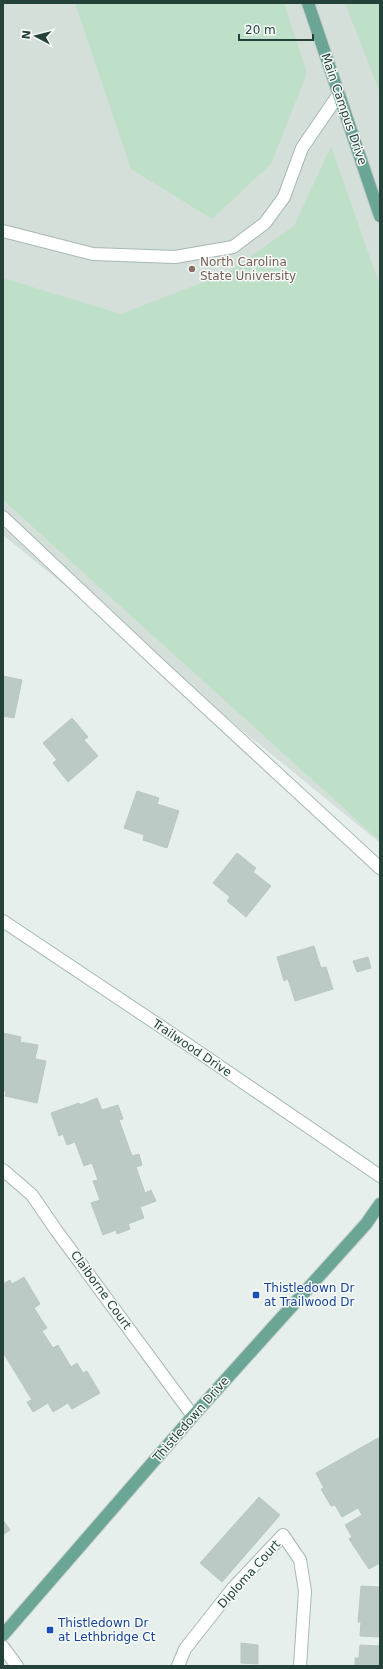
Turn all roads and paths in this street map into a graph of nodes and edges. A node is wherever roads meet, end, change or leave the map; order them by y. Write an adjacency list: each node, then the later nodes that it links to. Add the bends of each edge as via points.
1 (308, 3): 2 (main road, Main Campus Drive)
2 (339, 94): 3 (main road, Main Campus Drive); 4 (street, via 302,148 284,197 265,222 233,247 175,257 94,254)
3 (380, 216)
4 (3, 231)
5 (3, 517): 6 (street)
6 (380, 868)
7 (3, 922): 9 (street, Trailwood Drive)
8 (3, 1170): 11 (street, Claiborne Court, via 32,1195)
9 (380, 1176)
10 (380, 1204): 11 (main road, Thistledown Drive, via 366,1224)
11 (193, 1416): 12 (main road, Thistledown Drive)
12 (3, 1635)
13 (3, 1648): 14 (street)
14 (17, 1666)
15 (178, 1666): 16 (street, Diploma Court, via 186,1649 233,1588 283,1535 300,1560 305,1592)
16 (300, 1666)

